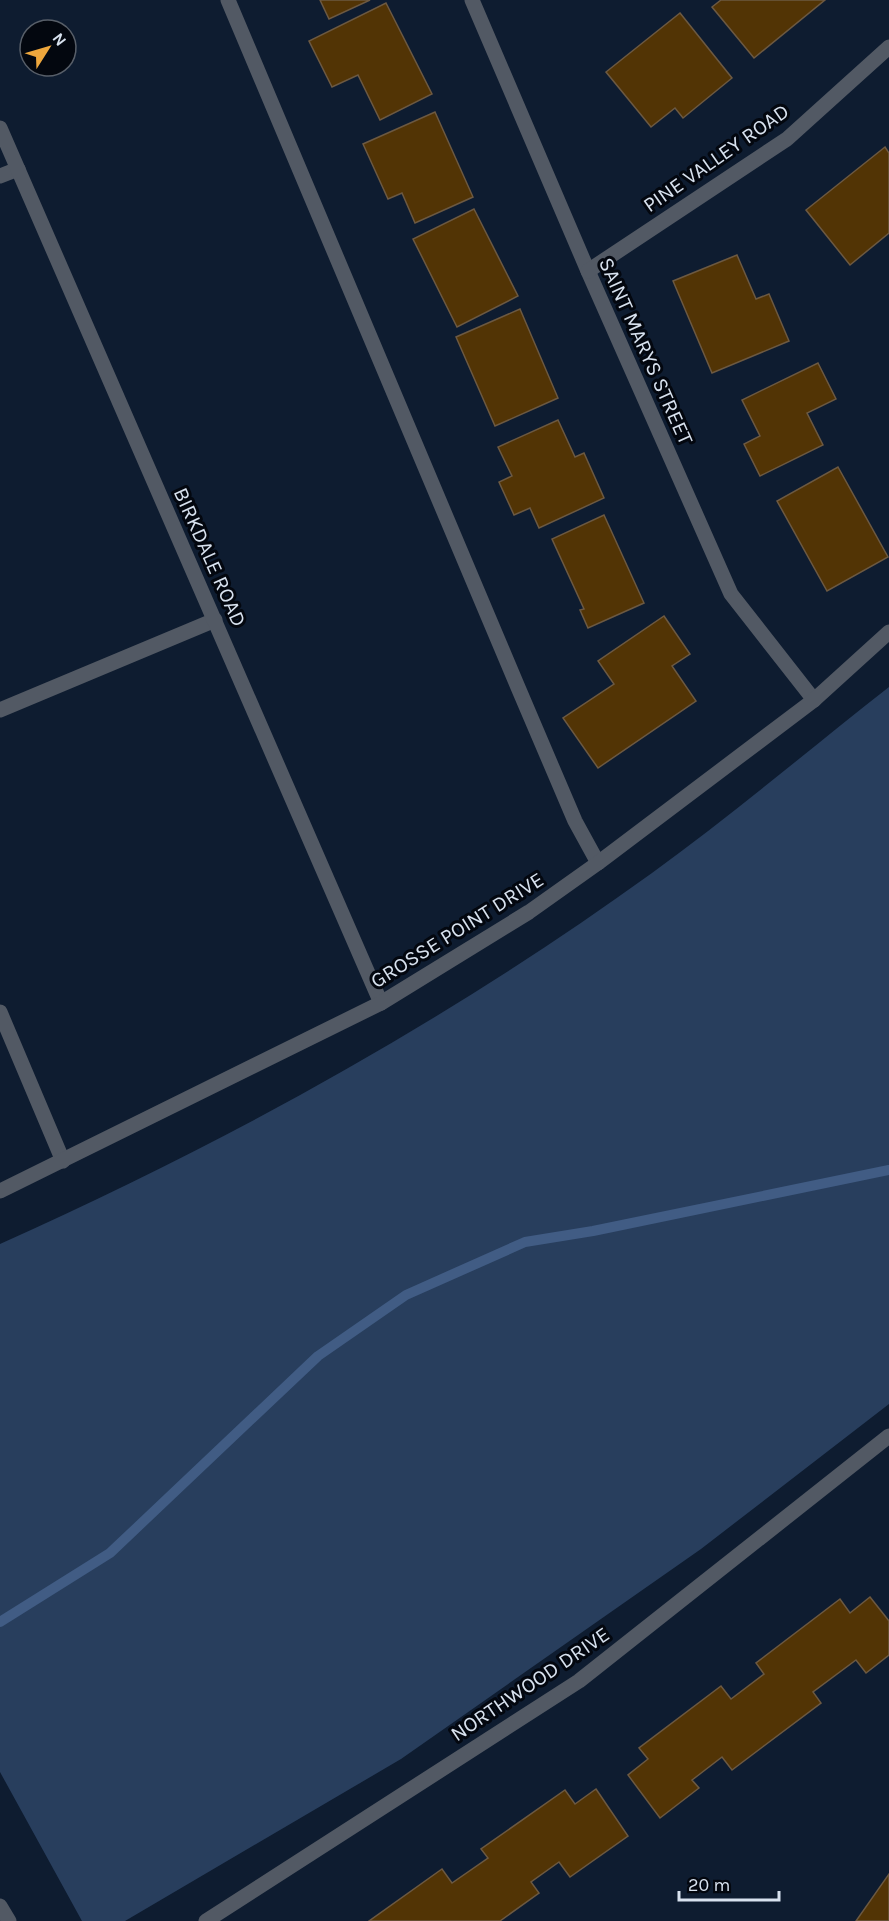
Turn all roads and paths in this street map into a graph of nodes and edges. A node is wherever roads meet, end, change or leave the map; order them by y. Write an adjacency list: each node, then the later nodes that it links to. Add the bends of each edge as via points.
1 (228, 0): 12 (street, via 517,685 575,820)
2 (472, 0): 7 (street, SAINT MARYS STREET)
3 (889, 47): 7 (street, PINE VALLEY ROAD, via 787,139)
4 (0, 128): 5 (street, BIRKDALE ROAD)
5 (18, 169): 6 (street); 8 (street, BIRKDALE ROAD)
6 (0, 176)
7 (588, 271): 10 (street, SAINT MARYS STREET, via 730,594)
8 (215, 620): 11 (street); 13 (street, BIRKDALE ROAD)
9 (889, 632): 10 (street, GROSSE POINT DRIVE)
10 (814, 700): 12 (street, GROSSE POINT DRIVE)
11 (0, 710)
12 (598, 863): 13 (street, GROSSE POINT DRIVE, via 529,912)
13 (381, 1003): 15 (street, GROSSE POINT DRIVE)
14 (0, 1012): 15 (street)
15 (63, 1161): 16 (street, GROSSE POINT DRIVE)
16 (0, 1191)
17 (889, 1436): 20 (street, NORTHWOOD DRIVE, via 579,1681)
18 (0, 1906): 19 (street)
19 (9, 1921)
20 (206, 1921)

